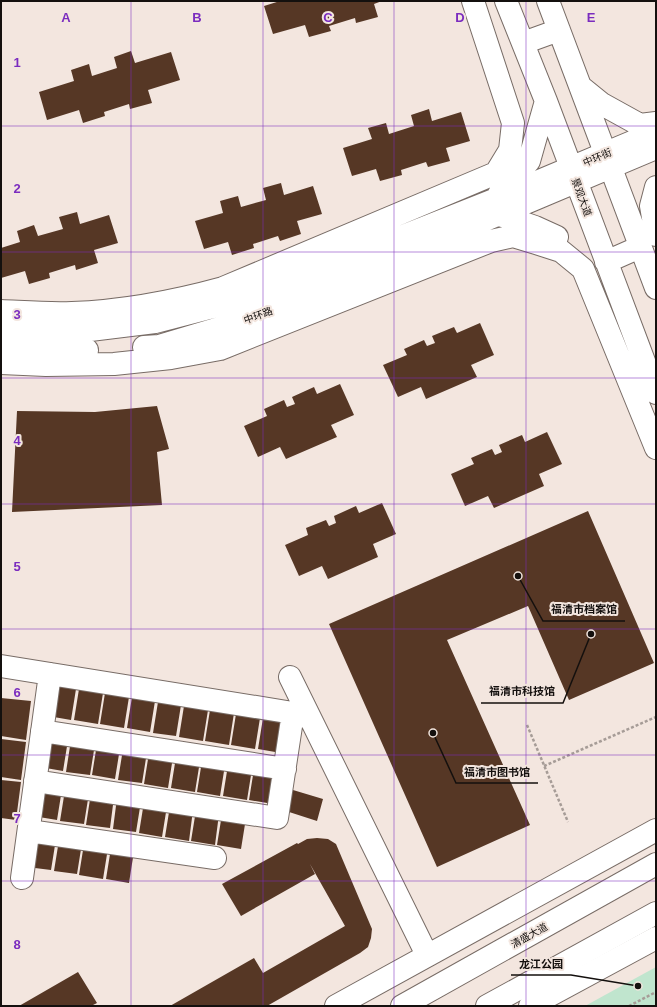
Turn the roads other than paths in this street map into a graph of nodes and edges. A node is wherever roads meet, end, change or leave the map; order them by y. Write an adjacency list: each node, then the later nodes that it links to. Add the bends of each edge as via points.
1 (473, 1): 18 (street, via 513,123 510,150 496,173 222,288 176,301 123,310 70,313)
2 (506, 1): 5 (street, 景观大道)
3 (548, 1): 4 (street)
4 (559, 30): 5 (street); 6 (street)
5 (523, 43): 7 (street, 景观大道)
6 (581, 87): 8 (street, via 602,104 640,124); 11 (street)
7 (546, 101): 12 (street, 景观大道); 14 (street, via 529,161)
8 (656, 122)
9 (656, 132): 11 (street, 中环街)
10 (656, 148): 11 (street, 中环街)
11 (608, 160): 12 (street, 中环街); 15 (street)
12 (574, 175): 14 (street, 中环街); 16 (street, 景观大道)
13 (656, 187): 15 (street, via 651,206)
14 (497, 207): 17 (street, via 568,243); 19 (street, 中环路, via 247,298 155,322 74,332); 20 (street, 中环路, via 253,318 159,346 75,351)
15 (652, 261): 16 (street)
16 (606, 262): 17 (street, 景观大道)
17 (616, 288): 22 (street, 景观大道)
18 (1, 311)
19 (1, 330)
20 (1, 347)
21 (1, 363): 23 (street, via 46,366 114,364 171,358 220,349 491,241 512,236 561,251 582,269)
22 (656, 393)
23 (656, 448)
24 (1, 666): 25 (street)
25 (50, 674): 27 (street); 28 (street)
26 (290, 677): 27 (street)
27 (301, 715): 29 (street); 38 (street)
28 (42, 732): 29 (street); 30 (street)
29 (285, 769): 30 (street, via 277,818)
30 (35, 781): 32 (street)
31 (656, 830): 38 (street)
32 (29, 831): 33 (street); 35 (street)
33 (215, 858)
34 (656, 864): 40 (street, 清盛大道)
35 (22, 878)
36 (656, 913): 41 (street)
37 (656, 938): 42 (street)
38 (427, 955): 39 (street)
39 (336, 1006)
40 (402, 1006)
41 (487, 1006)
42 (530, 1006)

